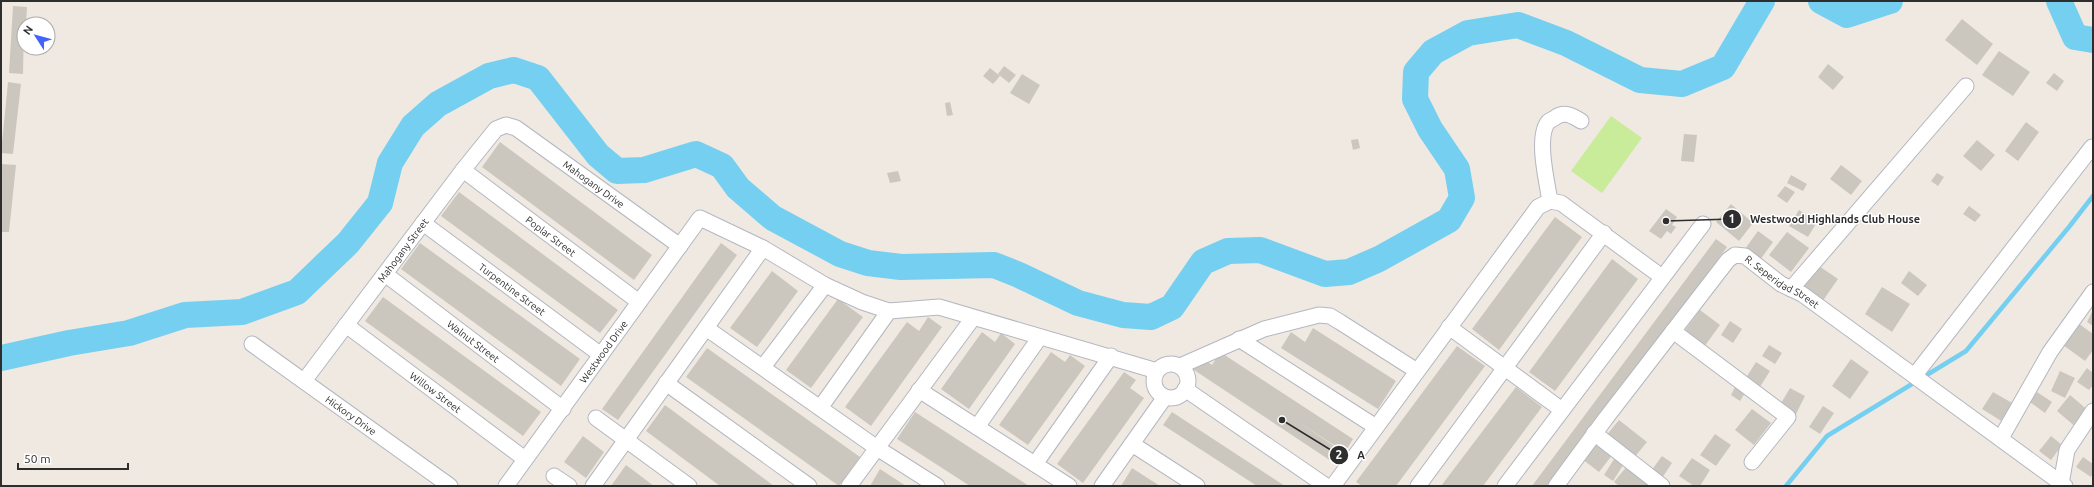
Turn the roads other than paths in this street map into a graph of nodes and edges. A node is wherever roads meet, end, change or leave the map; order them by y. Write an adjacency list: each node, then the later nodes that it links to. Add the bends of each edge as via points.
1 (1966, 86): 15 (street)
2 (1581, 122): 6 (street, via 1572,116 1561,114 1548,122 1543,136 1543,149)
3 (506, 125): 5 (street, Mahogany Street, via 496,129); 10 (street, Mahogany Drive, via 516,128)
4 (2092, 147): 34 (street)
5 (463, 170): 7 (street, Mahogany Street); 17 (street, Poplar Street)
6 (1550, 201): 9 (street, via 1570,208); 21 (street, via 1538,207)
7 (423, 223): 12 (street, Mahogany Street); 27 (street, Turpentine Street)
8 (1703, 224): 13 (street)
9 (1604, 233): 13 (street); 31 (street)
10 (680, 246): 11 (street, Westwood Drive, via 700,218); 17 (street, Westwood Drive)
11 (763, 248): 14 (street); 22 (street)
12 (385, 274): 20 (street, Mahogany Street); 41 (street, Walnut Street)
13 (1662, 277): 42 (street)
14 (825, 284): 18 (street, via 862,302); 30 (street)
15 (1791, 289): 23 (street, R. Seperidad Street, via 1746,256 1735,255 1728,260); 34 (street, R. Seperidad Street, via 1802,294)
16 (2093, 292): 48 (street, via 2050,352)
17 (639, 302): 27 (street, Westwood Drive)
18 (889, 311): 19 (street, via 939,307); 40 (street)
19 (973, 318): 24 (street); 38 (street)
20 (346, 325): 35 (street, Mahogany Street); 52 (street, Willow Street)
21 (1450, 327): 31 (street); 32 (street)
22 (706, 328): 30 (street); 36 (street)
23 (1673, 331): 47 (street, R. Seperidad Street); 53 (street, via 1788,417)
24 (1040, 337): 28 (street); 45 (street)
25 (1239, 339): 29 (street); 32 (street, via 1264,329 1319,315 1330,316); 46 (street)
26 (252, 344): 35 (street, Hickory Drive)
27 (601, 355): 41 (street, Westwood Drive)
28 (1110, 356): 33 (street); 54 (street)
29 (1180, 366): 33 (street, via 1165,365); 37 (street, via 1187,377)
30 (763, 367): 40 (street)
31 (1505, 368): 42 (street); 70 (street)
32 (1417, 371): 46 (street)
33 (1157, 372): 39 (street, via 1155,386)
34 (1915, 375): 48 (street, R. Seperidad Street)
35 (304, 381): 57 (street, Hickory Drive)
36 (666, 383): 49 (street); 62 (street)
37 (1185, 389): 39 (street, via 1176,396); 68 (street)
38 (919, 390): 45 (street); 51 (street)
39 (1165, 397): 50 (street)
40 (820, 408): 51 (street)
41 (563, 409): 52 (street, Westwood Drive)
42 (1562, 410): 71 (street)
43 (2093, 411): 56 (street, via 2067,450)
44 (596, 418): 49 (street)
45 (977, 427): 54 (street)
46 (1376, 427): 69 (street)
47 (1594, 433): 72 (street, R. Seperidad Street); 73 (street)
48 (2000, 438): 56 (street, R. Seperidad Street)
49 (626, 440): 60 (street); 61 (street)
50 (1132, 444): 66 (street); 67 (street)
51 (877, 448): 63 (street); 64 (street)
52 (525, 459): 58 (street, Westwood Drive)
53 (1752, 462)
54 (1035, 464): 65 (street)
55 (554, 476): 59 (street)
56 (2063, 485)
57 (450, 486)
58 (506, 486)
59 (569, 486)
60 (593, 486)
61 (689, 486)
62 (809, 486)
63 (849, 486)
64 (937, 486)
65 (1069, 486)
66 (1102, 486)
67 (1197, 486)
68 (1326, 486)
69 (1333, 486)
70 (1418, 486)
71 (1505, 486)
72 (1556, 486)
73 (1662, 486)

